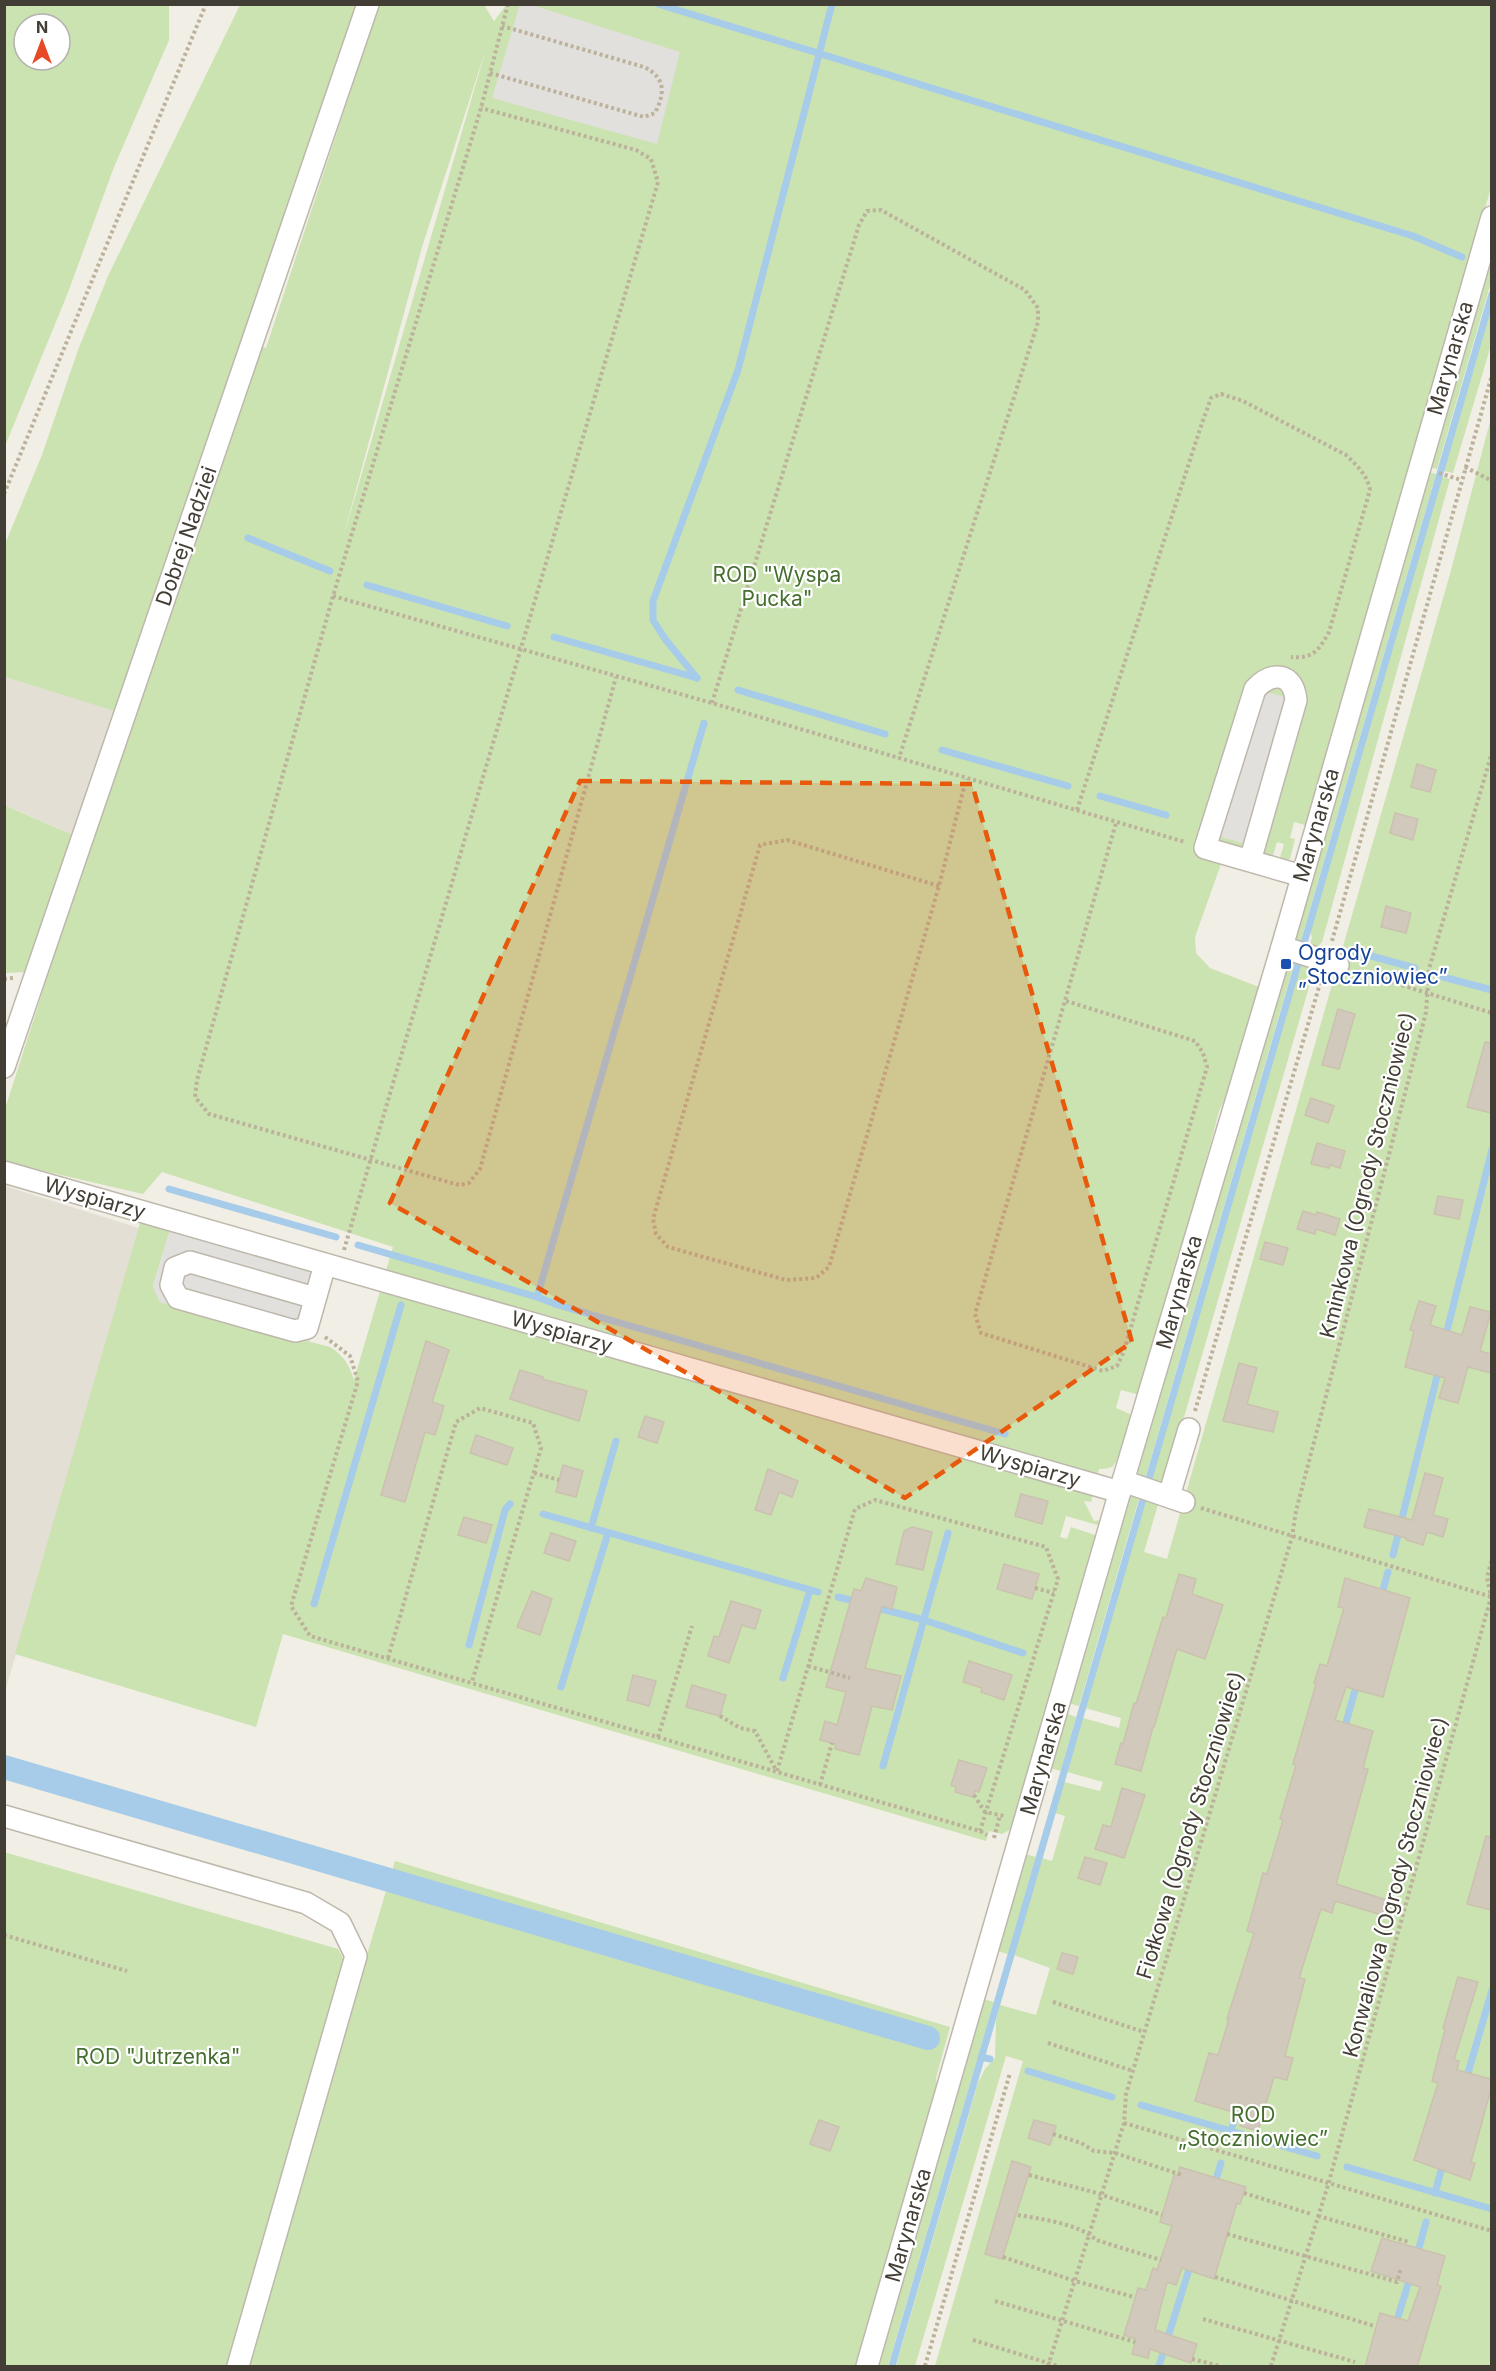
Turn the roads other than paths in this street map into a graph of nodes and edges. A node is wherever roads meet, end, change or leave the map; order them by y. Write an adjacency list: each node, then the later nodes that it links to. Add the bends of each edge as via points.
1 (368, 4): 5 (street, Dobrej Nadziei)
2 (1491, 217): 4 (street, Marynarska)
3 (1250, 861): 3 (street, via 1296,700 1295,688 1288,680 1276,676 1264,679 1255,689 1206,848); 4 (street)
4 (1302, 876): 10 (street, Marynarska, via 1309,956)
5 (4, 1066)
6 (4, 1172): 7 (street, Wyspiarzy)
7 (330, 1271): 8 (street); 10 (street, Wyspiarzy)
8 (315, 1298): 8 (street, via 190,1262 175,1268 171,1285 178,1298 295,1331 310,1329)
9 (1189, 1429): 10 (street, Wyspiarzy, via 1172,1497)
10 (1125, 1485): 13 (street, Marynarska)
11 (4, 1816): 12 (street, via 306,1903 340,1923 356,1956)
12 (238, 2367)
13 (867, 2367)

